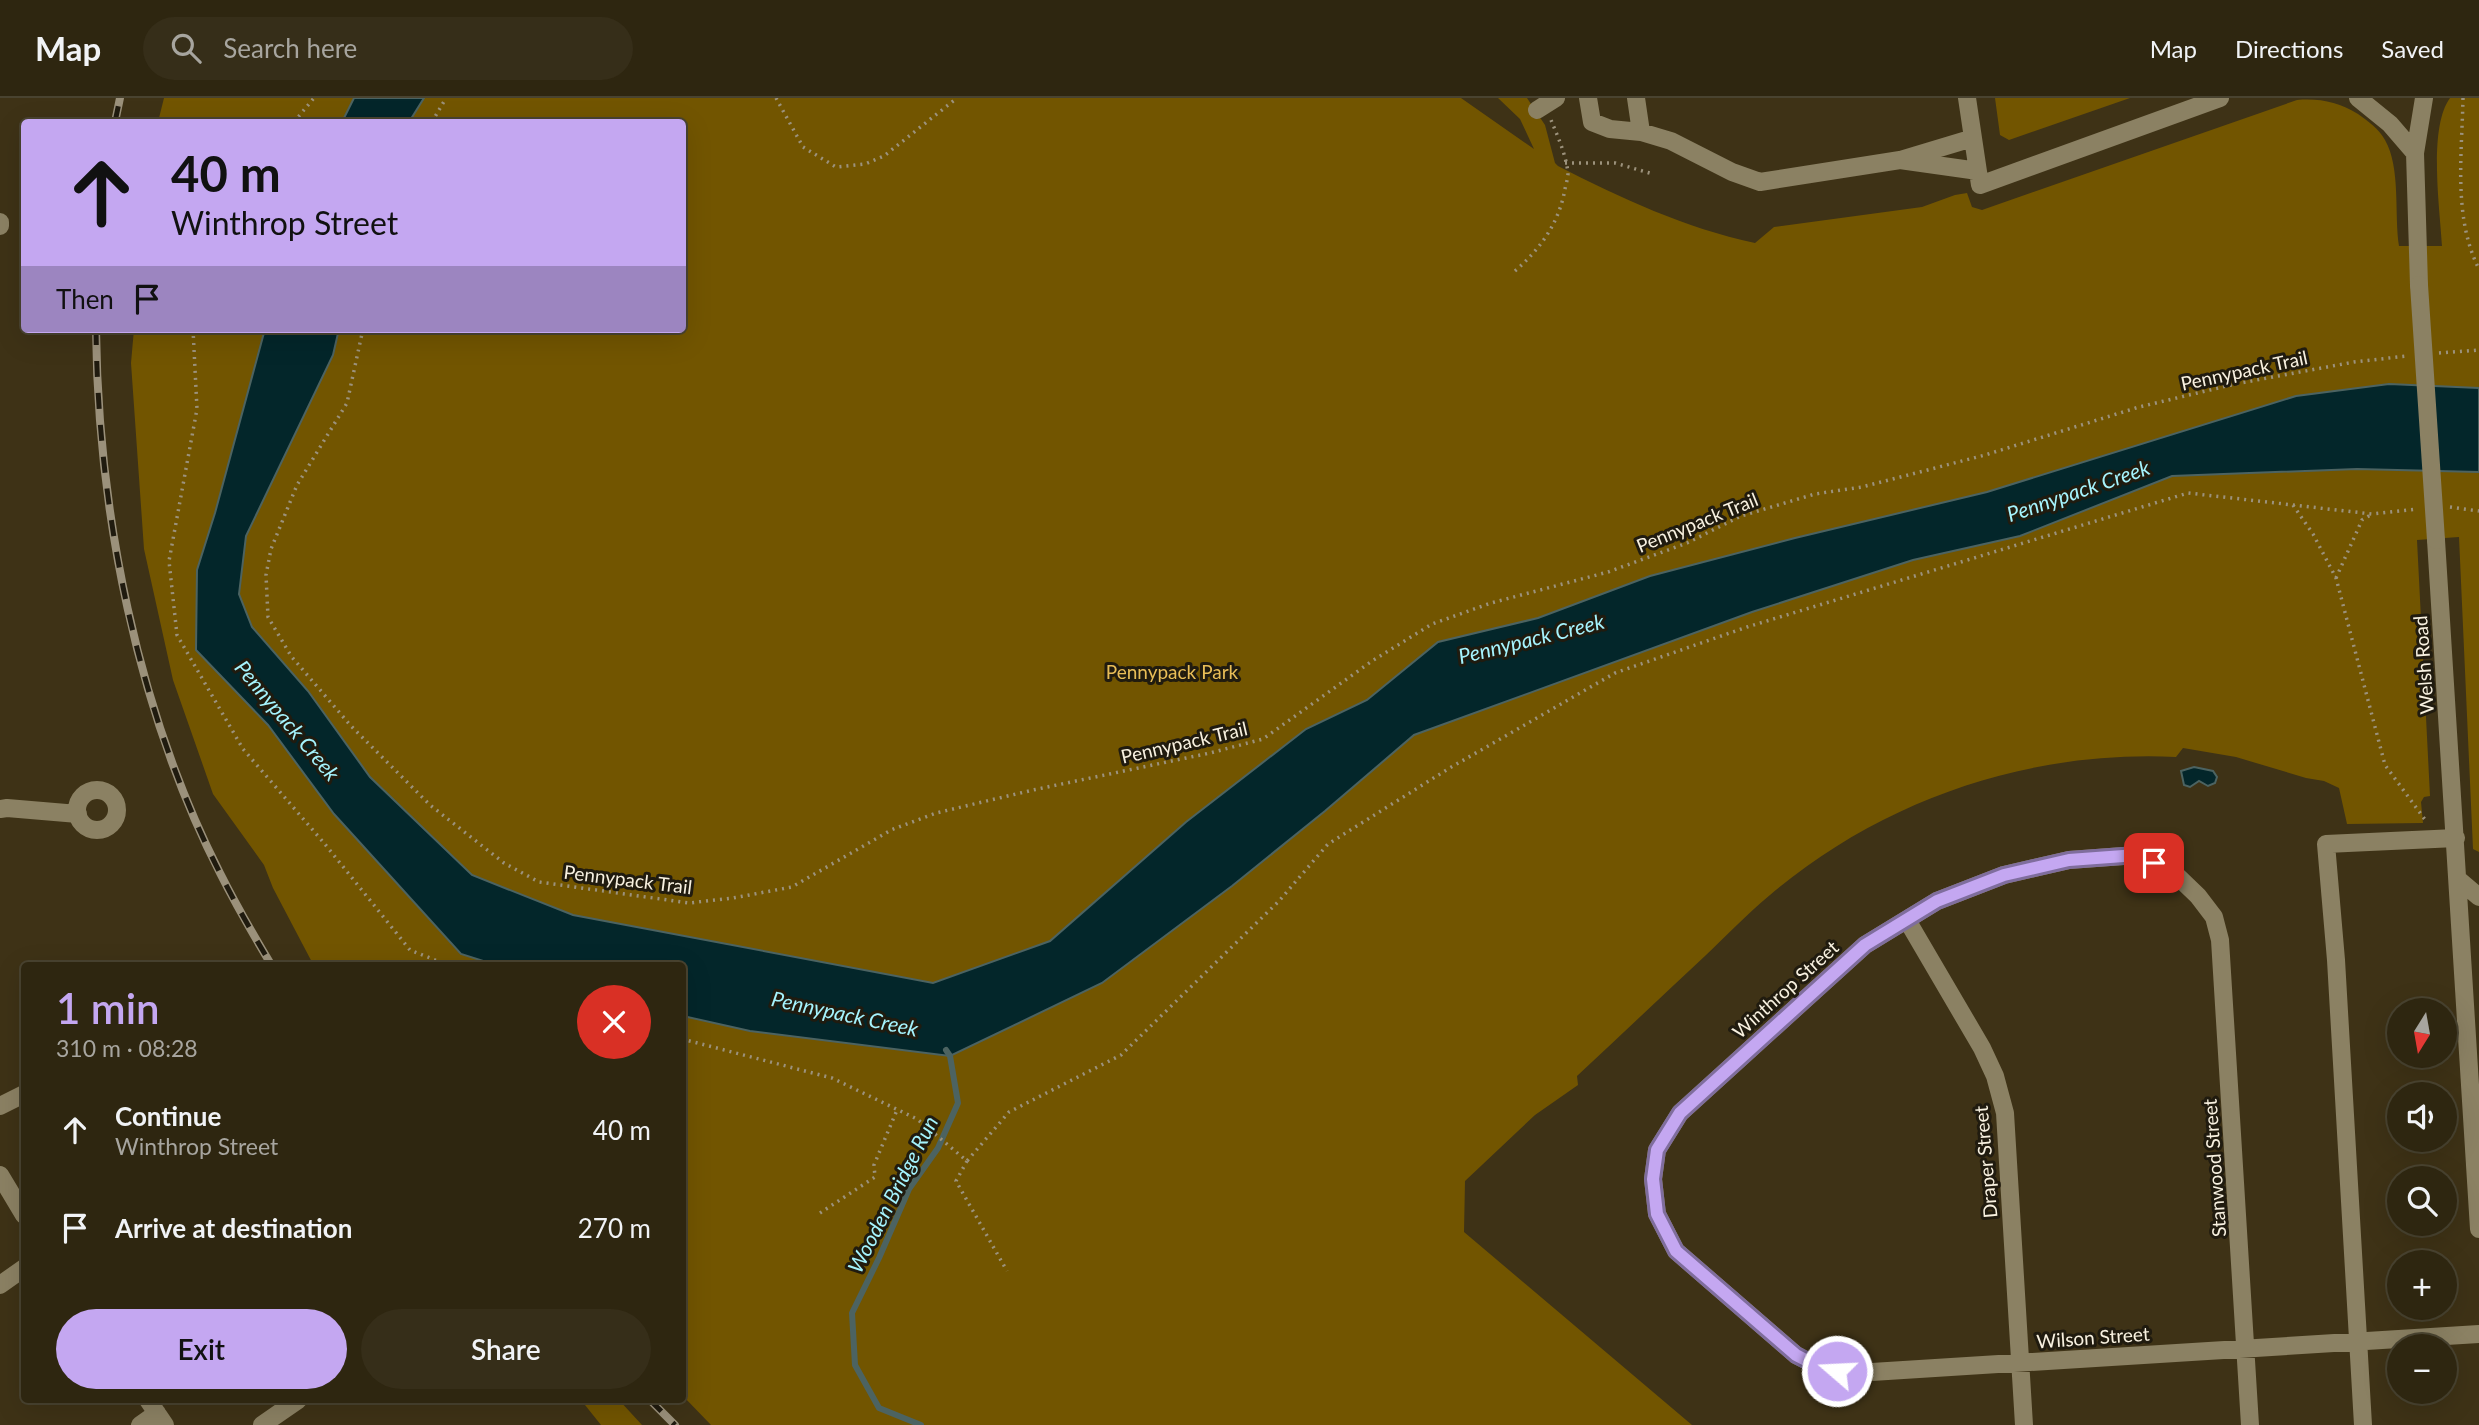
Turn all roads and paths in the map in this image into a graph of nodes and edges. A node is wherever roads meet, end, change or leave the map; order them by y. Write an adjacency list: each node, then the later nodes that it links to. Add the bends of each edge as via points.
1 (314, 98): 13 (path)
2 (446, 98): 14 (path)
3 (776, 98): 4 (path, via 803,147 836,167 865,164 884,156)
4 (957, 98)
5 (1588, 98): 15 (street, via 1592,122)
6 (1636, 98): 15 (street)
7 (1967, 98): 16 (street)
8 (2220, 98): 21 (street)
9 (2358, 98): 17 (street, via 2390,124)
10 (2424, 98): 17 (street, Welsh Road)
11 (2463, 98): 22 (path, via 2461,202)
12 (1546, 105): 19 (path)
13 (296, 119)
14 (434, 119)
15 (1641, 132): 18 (street, via 1760,182)
16 (1973, 138): 18 (street); 21 (street)
17 (2415, 153): 38 (street, Welsh Road, bridge, via 2419,285)
18 (1900, 160): 21 (street)
19 (1565, 163): 20 (path, via 1615,163); 23 (path, via 1568,174 1552,228 1542,245)
20 (1653, 174)
21 (1979, 178)
22 (2479, 269)
23 (1515, 271)
24 (193, 333): 44 (path, via 197,409 169,561 177,635 243,749 410,950)
25 (362, 333): 28 (path, Pennypack Trail, via 347,403 297,485 271,549 266,575 268,617 291,656 351,726 430,805 504,863 539,882 689,903 792,887 891,831 936,813 1263,739 1432,624 1608,572 1687,543 1741,516 1985,455 2139,407 2235,384)
26 (2479, 350): 27 (path)
27 (2438, 353)
28 (2410, 356)
29 (2293, 505): 33 (path); 34 (path); 49 (path, via 2188,493 1747,627 1615,673 1328,844 1279,901 1121,1055 1010,1112)
30 (2445, 506): 32 (path)
31 (2421, 509): 33 (path)
32 (2479, 511)
33 (2372, 514): 34 (path, via 2362,520)
34 (2336, 578): 37 (path, via 2385,765)
35 (0, 809): 36 (street)
36 (78, 814)
37 (2427, 823)
38 (2456, 838): 39 (street, Welsh Road); 59 (street, via 2326,844)
39 (2459, 880): 40 (street); 41 (street); 53 (street, Welsh Road)
40 (2479, 881)
41 (2479, 897)
42 (2209, 910): 43 (street, Winthrop Street, via 2172,871 2137,855 2069,860 2004,875 1937,901); 60 (street, Stanwood Street, via 2220,940)
43 (1907, 920): 57 (street, Winthrop Street, via 1865,945 1680,1113 1657,1150 1653,1179 1657,1214 1676,1251); 61 (street, Draper Street, via 1982,1048 2005,1113)
44 (440, 962)
45 (686, 1041): 48 (path, via 832,1078)
46 (21, 1096): 47 (street)
47 (0, 1106)
48 (897, 1110): 49 (path, via 917,1119); 52 (path, via 874,1165 875,1177)
49 (967, 1161): 55 (path, via 956,1181)
50 (0, 1175): 51 (street)
51 (21, 1210)
52 (820, 1213)
53 (2479, 1229)
54 (21, 1270): 56 (street)
55 (1007, 1271)
56 (0, 1285)
57 (1734, 1301): 61 (street, Wilson Street, via 1796,1355 1821,1368 1856,1373)
58 (2479, 1334): 59 (street, Wilson Street)
59 (2358, 1341): 60 (street, Wilson Street); 68 (street)
60 (2246, 1348): 61 (street, Wilson Street); 67 (street, Stanwood Street)
61 (2019, 1362): 66 (street, Draper Street)
62 (294, 1403): 65 (street)
63 (157, 1413): 64 (street)
64 (140, 1425)
65 (262, 1425)
66 (2024, 1425)
67 (2250, 1425)
68 (2363, 1425)

